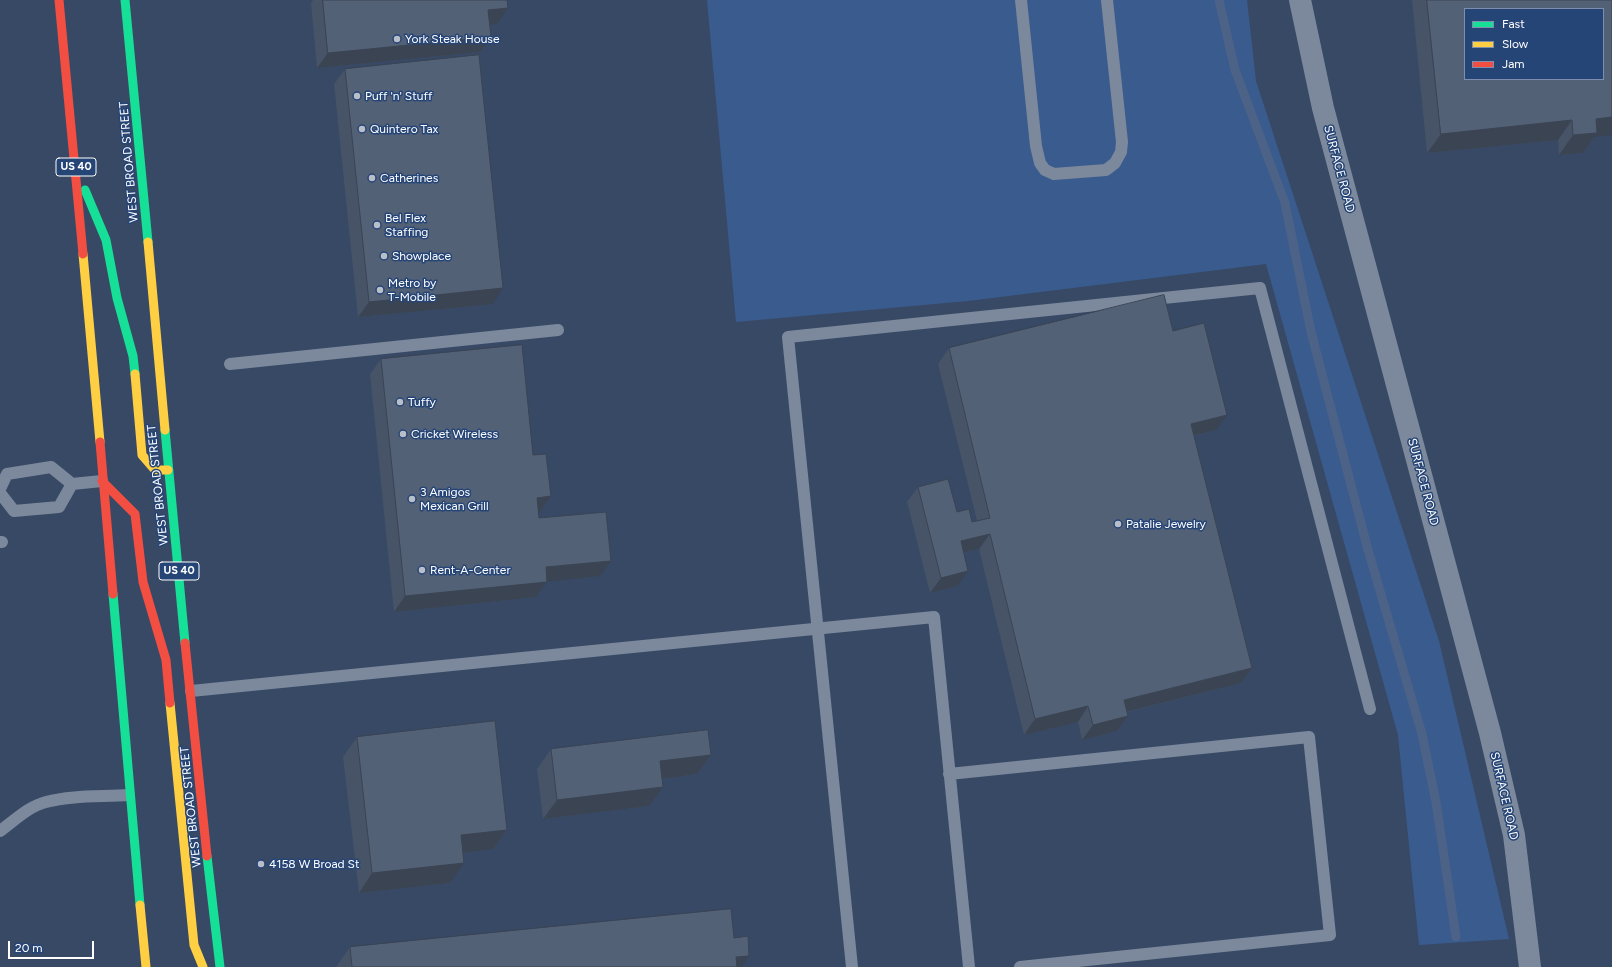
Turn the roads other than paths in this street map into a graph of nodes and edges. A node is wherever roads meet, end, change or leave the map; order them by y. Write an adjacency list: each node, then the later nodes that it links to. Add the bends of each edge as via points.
1 (59, 0): 7 (main road, US 40)
2 (125, 0): 3 (lane); 10 (main road, WEST BROAD STREET / US 40)
3 (129, 0)
4 (1022, 0): 5 (lane, via 1036,146 1040,163 1045,170 1054,174 1106,170 1115,163 1121,152)
5 (1107, 0)
6 (1300, 0): 27 (street, SURFACE ROAD, via 1323,108 1495,755 1514,835)
7 (76, 168): 10 (main road, via 106,240 117,298 133,356 142,455 155,470); 11 (main road, US 40)
8 (558, 330): 9 (lane)
9 (230, 364)
10 (168, 470): 16 (main road, WEST BROAD STREET / US 40)
11 (102, 481): 12 (lane); 19 (main road, US 40); 22 (main road, via 135,514 143,582 166,660 194,945)
12 (72, 484): 13 (lane, via 51,467 7,474); 14 (lane, via 59,507 14,511)
13 (0, 489)
14 (0, 493)
15 (817, 629): 16 (lane); 17 (lane, via 788,337 1260,288); 18 (lane, via 934,617); 24 (lane)
16 (191, 691): 23 (main road, WEST BROAD STREET / US 40)
17 (1370, 709)
18 (949, 774): 25 (lane); 26 (lane, via 1309,737 1330,935)
19 (129, 795): 20 (lane, via 45,802 21,815); 21 (main road, US 40)
20 (0, 831)
21 (146, 967)
22 (203, 967)
23 (220, 967)
24 (852, 967)
25 (969, 967)
26 (1020, 967)
27 (1530, 967)

